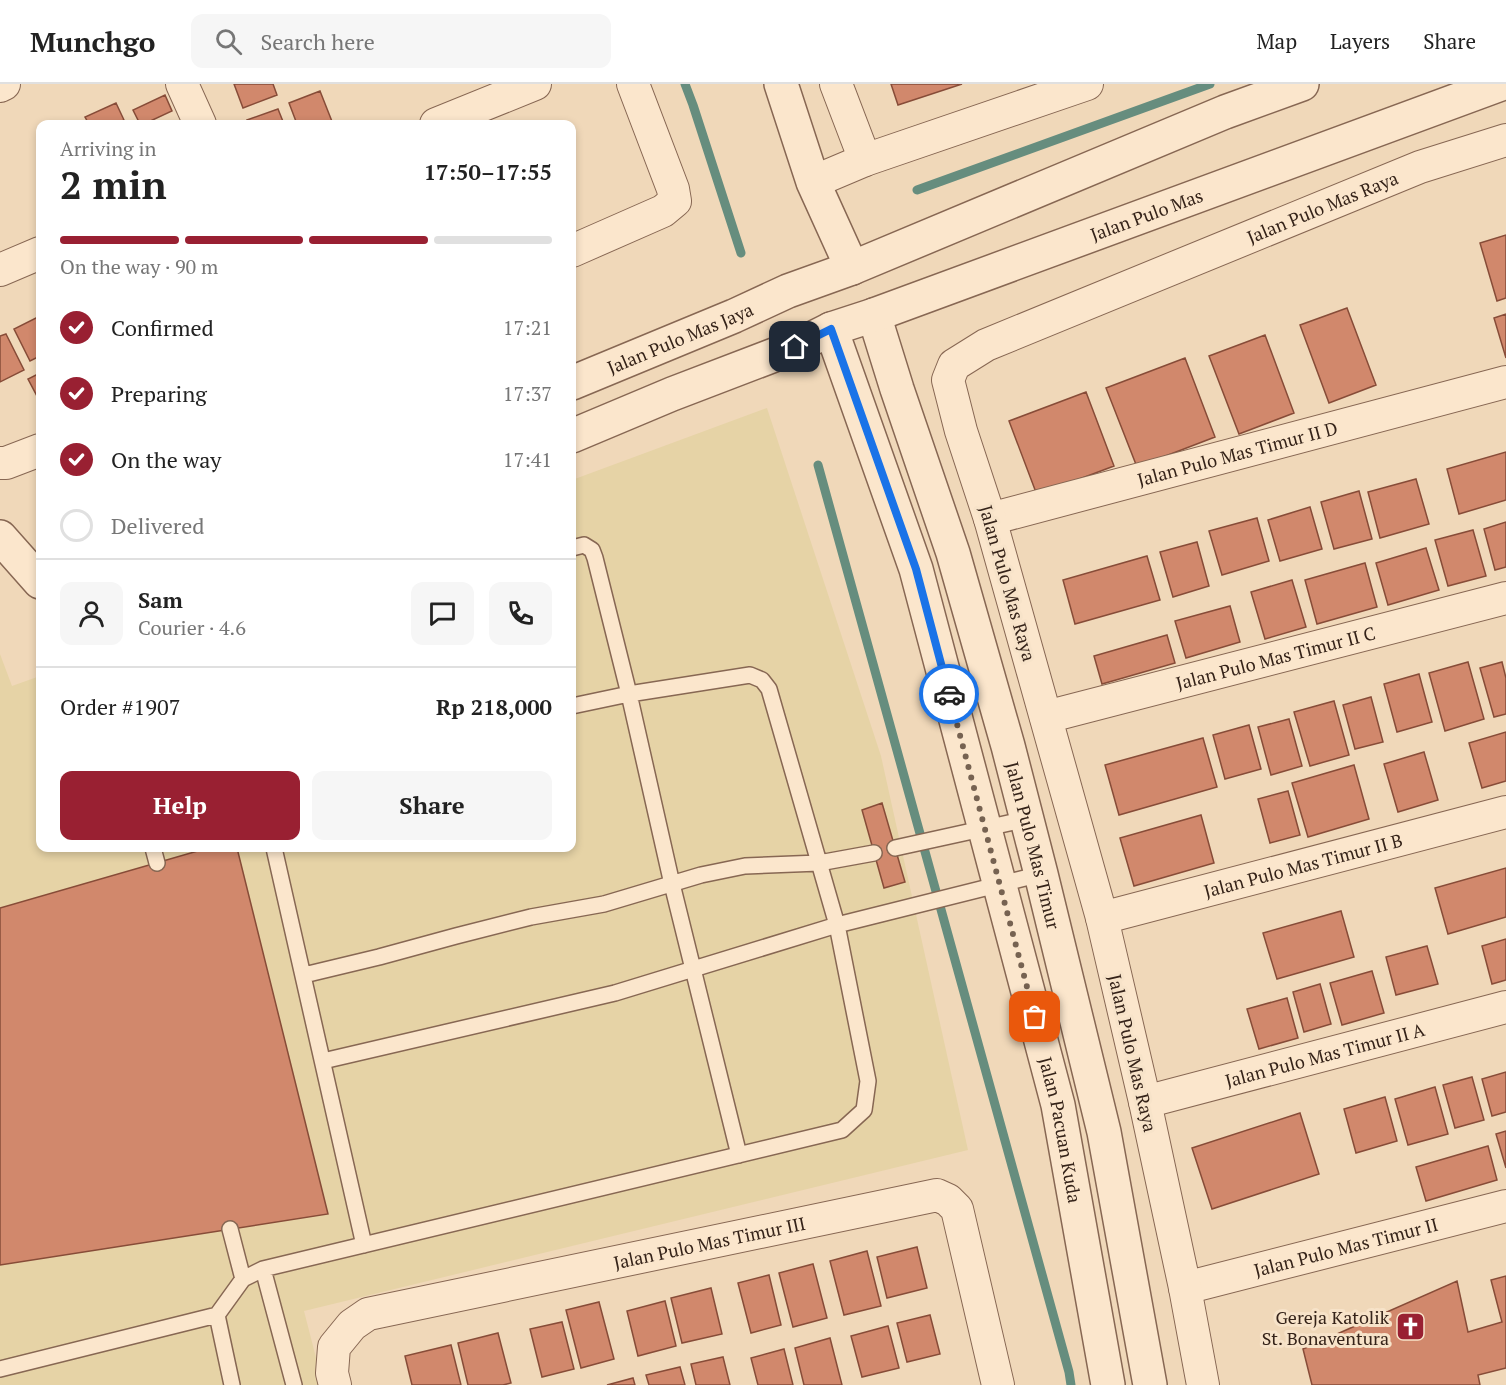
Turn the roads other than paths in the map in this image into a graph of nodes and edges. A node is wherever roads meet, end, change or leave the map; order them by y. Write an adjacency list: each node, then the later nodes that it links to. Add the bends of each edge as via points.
1 (183, 84): 9 (street)
2 (535, 84): 10 (street)
3 (633, 84): 14 (street, via 675,201 663,211)
4 (781, 84): 13 (street)
5 (836, 84): 12 (street)
6 (1087, 84): 12 (street)
7 (1302, 84): 16 (street)
8 (1501, 84): 18 (street, Jalan Pulo Mas)
9 (198, 120)
10 (446, 120)
11 (1506, 140): 25 (street, Jalan Pulo Mas Raya, via 1420,167 986,345 954,365 948,380)
12 (865, 160): 13 (street)
13 (816, 189): 16 (street)
14 (576, 249)
15 (36, 255): 17 (street)
16 (847, 256): 20 (street, Jalan Pulo Mas Jaya, via 788,291 734,316)
17 (0, 270)
18 (874, 315): 19 (street, Jalan Pulo Mas); 34 (street, Jalan Pulo Mas Timur, via 953,553)
19 (831, 329): 22 (street, Jalan Pulo Mas); 35 (street, Jalan Pacuan Kuda, via 916,569)
20 (576, 381)
21 (1496, 384): 25 (street, Jalan Pulo Mas Timur II D)
22 (576, 434)
23 (36, 452): 24 (street)
24 (0, 463)
25 (990, 519): 32 (street, Jalan Pulo Mas Raya)
26 (0, 537): 28 (street)
27 (576, 547): 30 (lane, via 584,545 595,558)
28 (36, 578)
29 (1506, 598): 32 (street, Jalan Pulo Mas Timur II C)
30 (629, 694): 31 (lane); 39 (lane, via 750,675 762,680 769,689); 41 (lane)
31 (576, 704)
32 (1046, 717): 43 (street, Jalan Pulo Mas Raya)
33 (1506, 812): 43 (street, Jalan Pulo Mas Timur II B)
34 (1027, 819): 35 (lane); 40 (street, Jalan Pulo Mas Timur)
35 (971, 831): 36 (lane); 42 (street, Jalan Pacuan Kuda)
36 (895, 848)
37 (275, 852): 46 (lane)
38 (868, 854): 39 (lane)
39 (819, 863): 41 (lane, via 745,866); 44 (lane)
40 (1041, 874): 42 (lane); 58 (street, Jalan Pulo Mas Timur, via 1104,1132)
41 (672, 884): 45 (lane); 46 (lane, via 604,904 531,917)
42 (986, 888): 44 (lane); 59 (street, Jalan Pacuan Kuda, via 1058,1105)
43 (1102, 918): 49 (street, Jalan Pulo Mas Raya)
44 (837, 925): 45 (lane); 50 (lane, via 868,1081 864,1110 842,1130)
45 (693, 969): 48 (lane, via 615,993); 50 (lane)
46 (304, 975): 48 (lane)
47 (1506, 1007): 49 (street, Jalan Pulo Mas Timur II A)
48 (323, 1061): 53 (lane)
49 (1145, 1102): 56 (street, Jalan Pulo Mas Raya)
50 (739, 1155): 53 (lane)
51 (1506, 1206): 56 (street, Jalan Pulo Mas Timur II)
52 (230, 1229): 55 (lane)
53 (364, 1245): 54 (lane)
54 (263, 1269): 55 (lane); 63 (lane)
55 (243, 1279): 57 (lane)
56 (1185, 1288): 67 (street, Jalan Pulo Mas Raya)
57 (217, 1315): 60 (lane); 62 (lane)
58 (1138, 1324): 59 (street); 66 (street, Jalan Pulo Mas Timur)
59 (1099, 1331): 65 (street, Jalan Pacuan Kuda)
60 (0, 1369)
61 (992, 1384): 64 (street, Jalan Pulo Mas Timur III, via 957,1209 937,1195 368,1314 352,1325 334,1347)
62 (232, 1385)
63 (294, 1385)
64 (335, 1385)
65 (1108, 1385)
66 (1150, 1385)
67 (1203, 1385)

